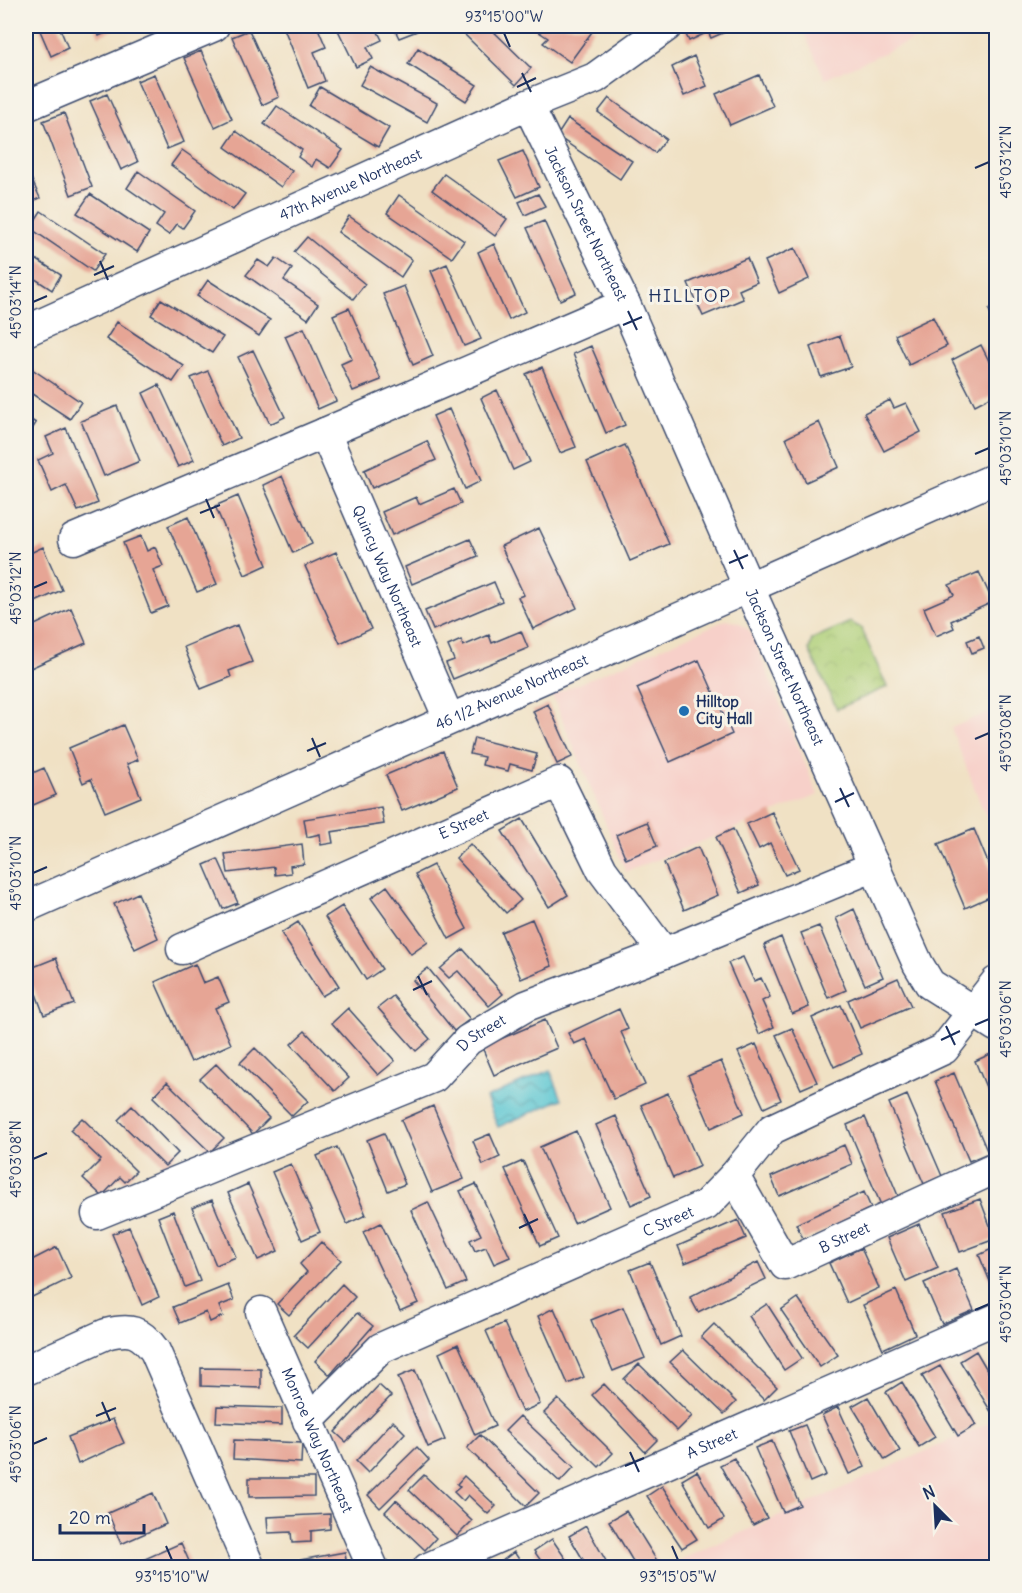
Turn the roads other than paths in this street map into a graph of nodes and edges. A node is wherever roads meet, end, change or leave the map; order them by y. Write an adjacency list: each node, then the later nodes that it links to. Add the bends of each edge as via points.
1 (214, 26): 4 (street)
2 (667, 26): 3 (street, 47th Avenue Northeast, via 595,78)
3 (528, 105): 5 (street, Jackson Street Northeast); 6 (street, 47th Avenue Northeast)
4 (26, 106)
5 (625, 304): 7 (street); 10 (street, Jackson Street Northeast)
6 (26, 331)
7 (325, 433): 9 (street); 11 (street, Quincy Way Northeast)
8 (996, 478): 10 (street, 46 1/2 Avenue Northeast)
9 (74, 539)
10 (749, 588): 11 (street, 46 1/2 Avenue Northeast); 12 (street, Jackson Street Northeast)
11 (449, 719): 13 (street, 46 1/2 Avenue Northeast)
12 (875, 866): 15 (street, D Street); 17 (street, Jackson Street Northeast, via 930,984)
13 (26, 907)
14 (182, 950): 15 (street, E Street, via 560,782 602,870)
15 (664, 953): 20 (street, D Street, via 526,1006 468,1040 434,1077)
16 (996, 982): 17 (street, C Street)
17 (985, 1019): 19 (street, C Street, via 944,1049 772,1129)
18 (996, 1168): 19 (street, B Street, via 785,1264)
19 (734, 1176): 24 (street, C Street, via 706,1206 381,1348)
20 (97, 1214)
21 (261, 1312): 24 (street, Monroe Way Northeast)
22 (996, 1320): 27 (street, A Street)
23 (26, 1370): 25 (street, via 106,1334 134,1332 146,1339 155,1351)
24 (308, 1421): 26 (street, Monroe Way Northeast)
25 (250, 1568)
26 (373, 1568)
27 (428, 1568)

